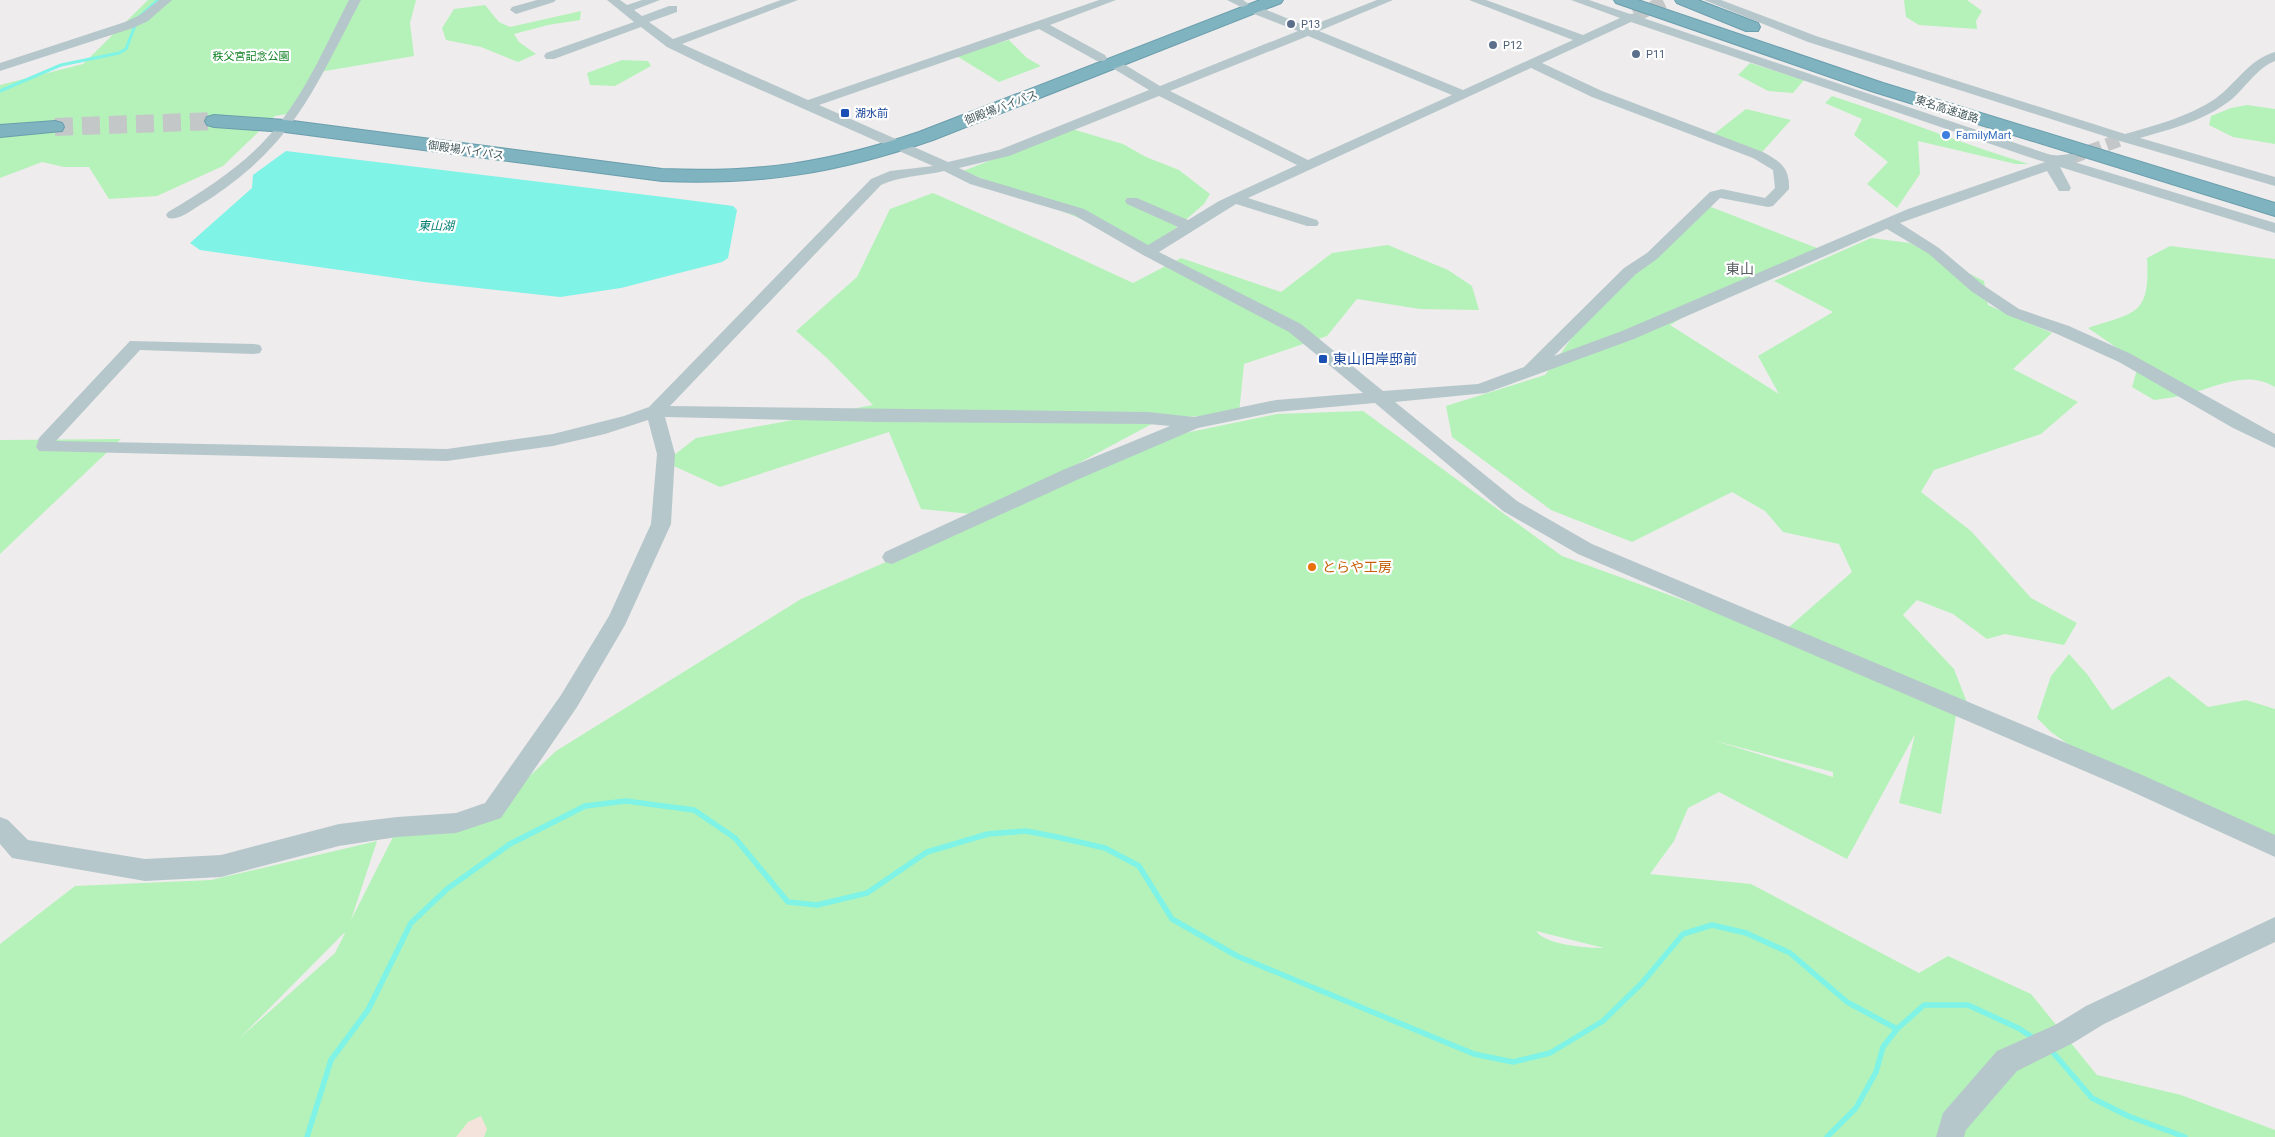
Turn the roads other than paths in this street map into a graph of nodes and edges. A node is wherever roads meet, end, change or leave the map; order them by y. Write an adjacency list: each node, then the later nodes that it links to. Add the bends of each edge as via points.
1 (166, 0): 31 (street, via 130,25)
2 (355, 0): 37 (street)
3 (550, 0): 19 (street)
4 (654, 0): 17 (street)
5 (792, 0): 25 (street)
6 (1110, 0): 22 (street)
7 (1275, 0): 16 (highway, 御殿場バイパス)
8 (1387, 0): 23 (street)
9 (1475, 0): 24 (street)
10 (1577, 0): 20 (street)
11 (1606, 0): 26 (highway)
12 (1622, 0): 26 (highway, 東名高速道路)
13 (1650, 0): 36 (highway, 東名高速道路)
14 (1683, 0): 36 (highway)
15 (1710, 0): 40 (street, via 1812,39)
16 (1245, 3): 23 (street); 29 (highway, 御殿場バイパス)
17 (619, 5): 21 (street)
18 (673, 9): 21 (street)
19 (516, 10)
20 (1634, 17): 24 (street); 42 (street)
21 (641, 22): 25 (street); 27 (street)
22 (1040, 24): 29 (street); 34 (street)
23 (1306, 32): 32 (street); 33 (street)
24 (1585, 40): 30 (street)
25 (671, 44): 34 (street)
26 (1748, 44): 50 (highway, 東名高速道路, via 1986,122)
27 (550, 56)
28 (2275, 56): 40 (street, via 2258,63 2236,90 2218,104 2164,127)
29 (1107, 60): 32 (street); 41 (highway, 御殿場バイパス)
30 (1533, 64): 33 (street); 58 (street, via 1597,94 1758,155 1781,169 1783,174 1782,189 1768,202 1722,193 1715,195 1658,250 1630,271)
31 (0, 67)
32 (1159, 91): 43 (street); 44 (street, via 1004,153)
33 (1464, 95): 43 (street)
34 (806, 105): 41 (street)
35 (214, 121): 37 (highway, 御殿場バイパス)
36 (2020, 121): 47 (highway, 東名高速道路)
37 (285, 126): 41 (highway, 御殿場バイパス, via 631,172 718,177 805,169); 51 (street, via 229,180)
38 (55, 127): 39 (highway)
39 (0, 132)
40 (2122, 139): 45 (street)
41 (894, 142): 44 (street)
42 (2061, 161): 46 (street); 53 (street, via 1947,199); 55 (street)
43 (1309, 166): 48 (street)
44 (947, 167): 56 (street, via 975,181 1079,212); 60 (street, via 890,175 876,182)
45 (2275, 182)
46 (2064, 188)
47 (2275, 198)
48 (1235, 199): 52 (street); 54 (street)
49 (1132, 201): 54 (street)
50 (2275, 210)
51 (173, 215)
52 (1312, 223)
53 (1889, 223): 58 (street, via 1628,335); 62 (street, via 1934,251 1977,288 2013,312 2125,358)
54 (1189, 226): 56 (street)
55 (2275, 228)
56 (1148, 252): 59 (street, via 1295,328)
57 (254, 349): 60 (street, via 136,345 45,442 45,447 447,455 510,448 622,424)
58 (1525, 374): 59 (street, via 1480,389)
59 (1382, 398): 61 (street, via 1276,406); 65 (street, via 1510,506 1585,549)
60 (655, 411): 61 (street, via 1148,418); 64 (street, via 666,454 661,524 618,619 569,701 493,811 456,824 397,826 339,835 221,866 145,870 21,850)
61 (1194, 423): 63 (street, via 1072,474)
62 (2275, 442)
63 (892, 557)
64 (0, 827)
65 (2275, 846)
66 (2275, 929): 67 (street, via 2007,1061 1953,1123)
67 (1950, 1137)

